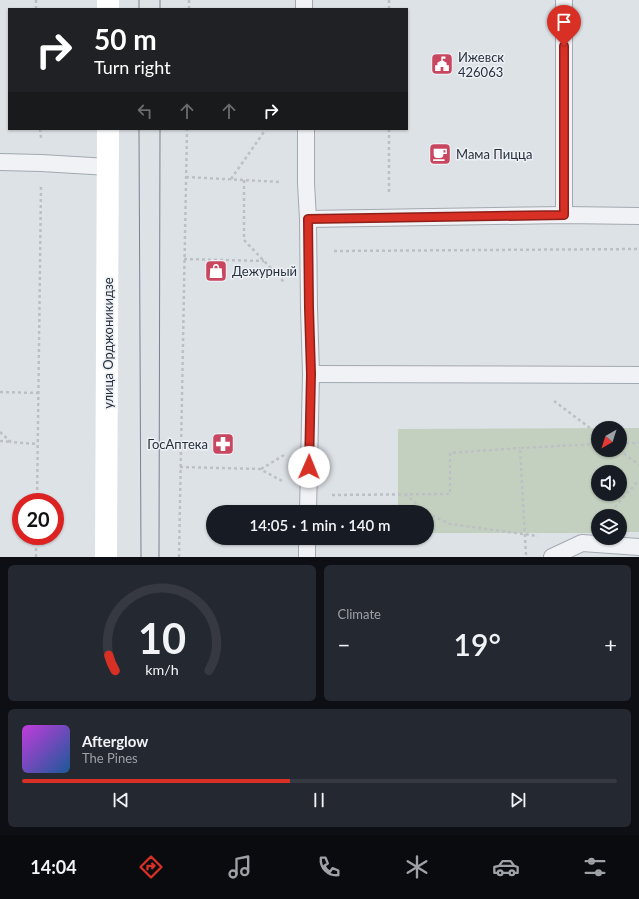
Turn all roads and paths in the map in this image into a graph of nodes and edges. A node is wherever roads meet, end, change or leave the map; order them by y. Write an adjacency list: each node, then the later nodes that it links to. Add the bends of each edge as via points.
1 (564, 0): 15 (lane)
2 (40, 130): 9 (path)
3 (108, 130): 10 (main road, улица Орджоникидзе)
4 (187, 130): 11 (path)
5 (265, 130): 12 (path)
6 (306, 130): 14 (lane)
7 (389, 130): 17 (path)
8 (0, 162): 9 (lane)
9 (42, 163): 10 (lane); 29 (path)
10 (109, 167): 56 (main road, улица Орджоникидзе)
11 (186, 176): 12 (path); 22 (path)
12 (231, 179): 13 (path)
13 (244, 180): 14 (path); 23 (path, via 244,240)
14 (306, 183): 18 (lane)
15 (564, 215): 16 (lane); 17 (lane)
16 (639, 216)
17 (389, 218): 18 (lane); 21 (path)
18 (308, 219): 24 (lane)
19 (639, 249): 21 (path)
20 (327, 250): 21 (path)
21 (394, 250)
22 (184, 259): 23 (path); 41 (path)
23 (264, 260): 24 (path)
24 (309, 308): 25 (lane)
25 (311, 374): 26 (lane); 45 (lane)
26 (519, 374): 27 (lane); 30 (path)
27 (639, 375)
28 (0, 392): 29 (path)
29 (38, 393): 36 (path)
30 (591, 429)
31 (0, 432): 33 (path)
32 (0, 441): 33 (path)
33 (11, 442): 36 (path)
34 (627, 443): 35 (path)
35 (639, 443)
36 (38, 444): 43 (path)
37 (591, 444): 38 (path)
38 (520, 448): 44 (path, via 450,453 450,494); 50 (path)
39 (627, 456): 40 (path)
40 (639, 465)
41 (180, 467): 45 (path, via 260,469); 57 (path)
42 (639, 480): 48 (path)
43 (37, 493)
44 (405, 494): 45 (path); 47 (path)
45 (308, 495): 46 (lane)
46 (308, 505)
47 (418, 505)
48 (613, 509)
49 (434, 516): 50 (path, via 450,524)
50 (525, 534): 51 (path); 59 (path)
51 (539, 536)
52 (36, 545): 55 (path)
53 (307, 545): 58 (lane)
54 (639, 547): 60 (lane, via 582,543)
55 (36, 557)
56 (106, 557)
57 (179, 557)
58 (307, 557)
59 (526, 557)
60 (552, 557)

